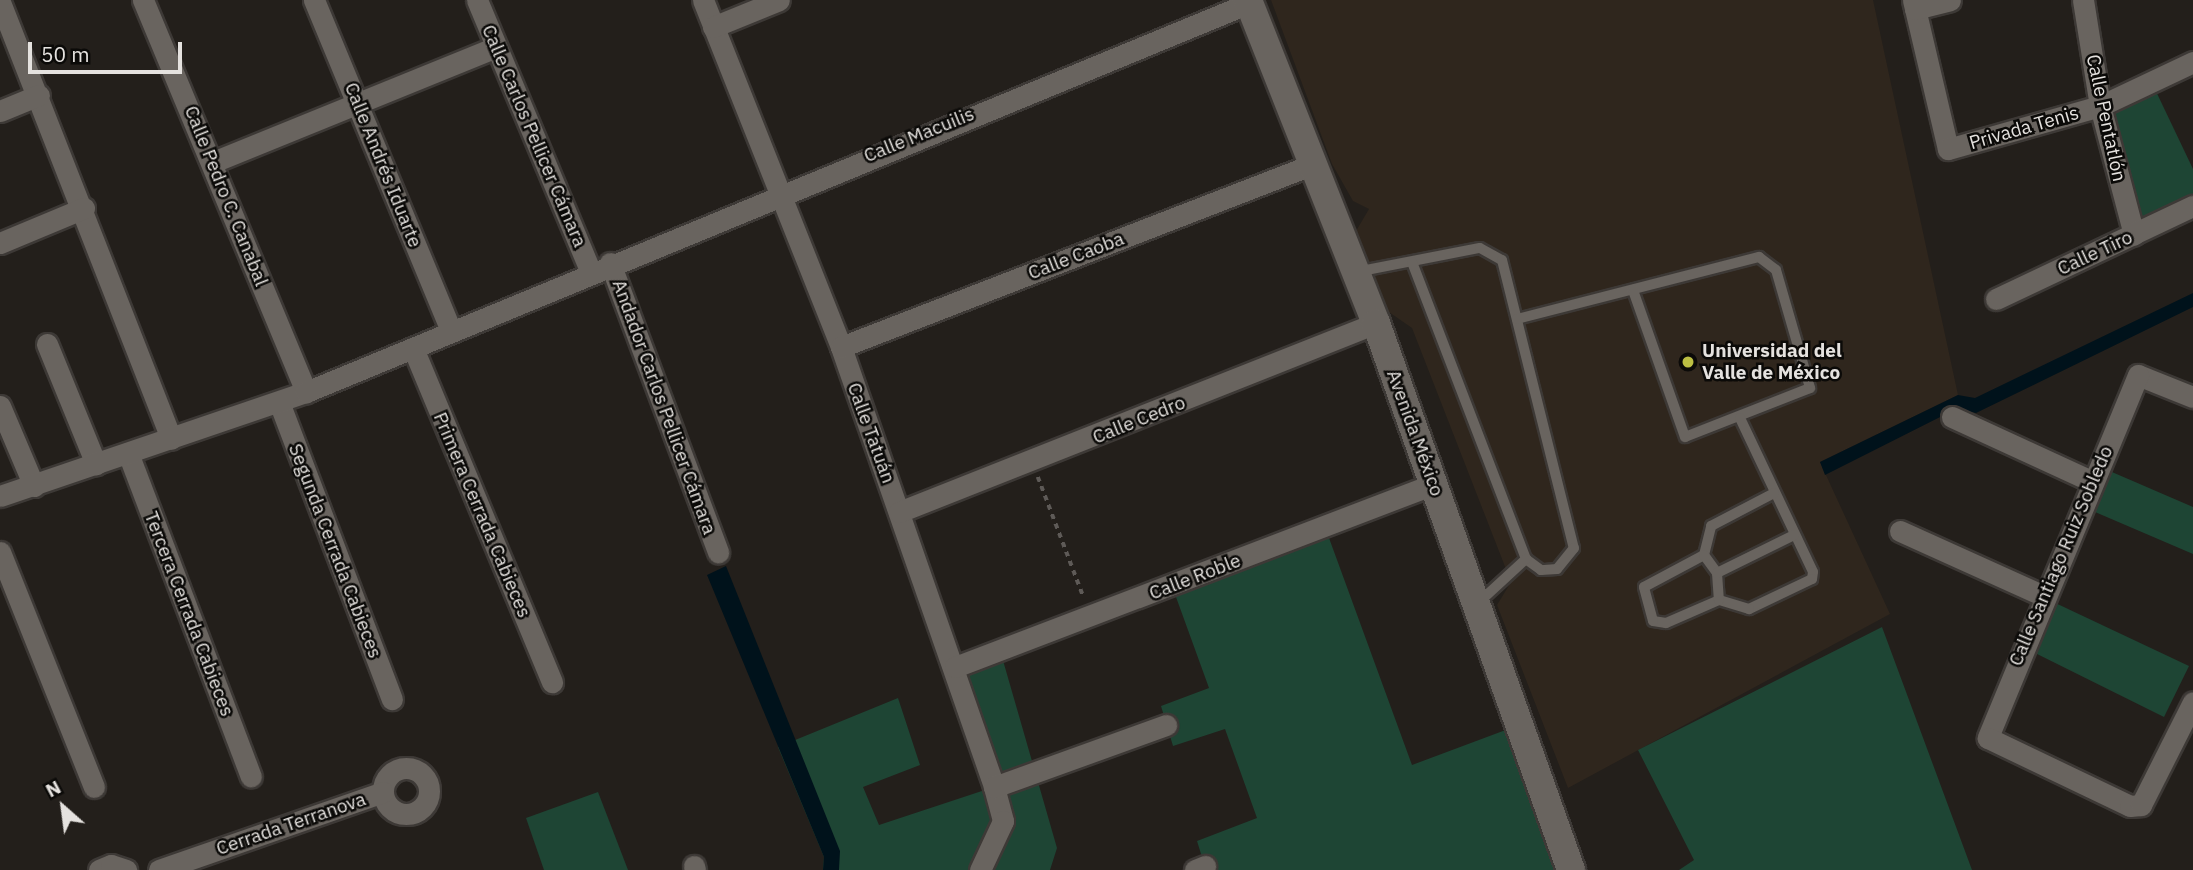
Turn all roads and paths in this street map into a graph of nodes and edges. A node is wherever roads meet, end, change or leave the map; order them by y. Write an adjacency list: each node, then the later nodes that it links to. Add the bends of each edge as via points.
1 (143, 0): 18 (street, Calle Pedro C. Canabal)
2 (314, 0): 15 (street, Calle Andrés Iduarte)
3 (477, 0): 12 (street, Calle Carlos Pellicer Cámara)
4 (703, 0): 11 (street, Calle Tatuán)
5 (779, 0): 11 (street)
6 (1950, 0): 10 (street)
7 (2083, 0): 16 (street, Calle Pentatlón)
8 (1248, 1): 19 (main road, Avenida México); 20 (street, Calle Macuilis)
9 (0, 2): 14 (street)
10 (1914, 4): 16 (street, Privada Tenis, via 1948,149)
11 (713, 27): 20 (street, Calle Tatuán)
12 (496, 47): 15 (street); 26 (street, Calle Carlos Pellicer Cámara)
13 (2193, 62): 16 (street, Privada Tenis)
14 (39, 95): 17 (street); 22 (street)
15 (358, 103): 18 (street); 32 (street, Calle Andrés Iduarte)
16 (2100, 106): 23 (street, Calle Pentatlón)
17 (0, 111)
18 (213, 162): 36 (street, Calle Pedro C. Canabal)
19 (1311, 164): 27 (main road, Avenida México); 34 (street, Calle Caoba)
20 (781, 192): 26 (street, Calle Macuilis); 34 (street, Calle Tatuán)
21 (2193, 206): 23 (street, Calle Tiro)
22 (84, 208): 24 (street); 42 (street)
23 (2134, 235): 29 (street, Calle Tiro)
24 (0, 243)
25 (1412, 262): 27 (lane); 30 (lane, via 1489,249 1502,260); 57 (lane)
26 (601, 267): 32 (street, Calle Macuilis); 55 (street, Andador Carlos Pellicer Cámara)
27 (1352, 272): 31 (main road, Avenida México)
28 (1633, 290): 30 (lane); 41 (lane, via 1679,431 1694,436); 41 (lane, via 1768,260 1810,388)
29 (1996, 299)
30 (1517, 319): 57 (lane, via 1574,548 1557,569 1541,570)
31 (1376, 323): 44 (street, Calle Cedro); 47 (main road, Avenida México)
32 (452, 331): 35 (street, Calle Macuilis)
33 (47, 344): 45 (street)
34 (841, 347): 51 (street, Calle Tatuán)
35 (413, 348): 36 (street, Calle Macuilis); 64 (street, Primera Cerrada Cabieces)
36 (306, 392): 38 (street, Calle Macuilis)
37 (2193, 397): 46 (street, Calle Santiago Ruiz Sobledo, via 2138,375)
38 (279, 402): 42 (street, Calle Macuilis); 65 (street, Segunda Cerrada Cabieces)
39 (0, 406): 48 (street)
40 (1952, 417): 46 (street)
41 (1740, 418): 49 (lane)
42 (171, 439): 43 (street, Calle Macuilis)
43 (128, 453): 45 (street, Calle Macuilis); 68 (street, Tercera Cerrada Cabieces)
44 (1033, 463): 51 (street, Calle Cedro); 62 (path)
45 (96, 464): 48 (street, Calle Macuilis)
46 (2094, 482): 59 (street, Calle Santiago Ruiz Sobledo)
47 (1434, 485): 61 (main road, Avenida México); 62 (street, Calle Roble)
48 (34, 486): 50 (street, Calle Macuilis)
49 (1774, 493): 53 (lane); 56 (lane, via 1712,526)
50 (0, 496)
51 (900, 512): 63 (street, Calle Tatuán)
52 (1900, 531): 59 (street)
53 (1794, 535): 58 (lane); 60 (lane, via 1812,579 1749,609)
54 (0, 552): 69 (street)
55 (718, 552)
56 (1704, 555): 58 (lane); 60 (lane, via 1642,592 1657,625)
57 (1526, 559): 61 (lane)
58 (1717, 573): 60 (lane)
59 (2044, 596): 66 (street, Calle Santiago Ruiz Sobledo, via 1988,738 2130,806 2141,805)
60 (1719, 600)
61 (1476, 604): 76 (main road, Avenida México)
62 (1091, 616): 63 (street, Calle Roble)
63 (955, 667): 70 (street, Calle Tatuán)
64 (552, 682)
65 (392, 699)
66 (2193, 702)
67 (1166, 725): 70 (street)
68 (251, 776)
69 (94, 787)
70 (994, 787): 75 (street, Calle Tatuán, via 1003,821)
71 (383, 792): 74 (street, Cerrada Terranova)
72 (99, 870): 73 (street, via 111,865)
73 (126, 870)
74 (159, 870)
75 (981, 870)
76 (1571, 870)

